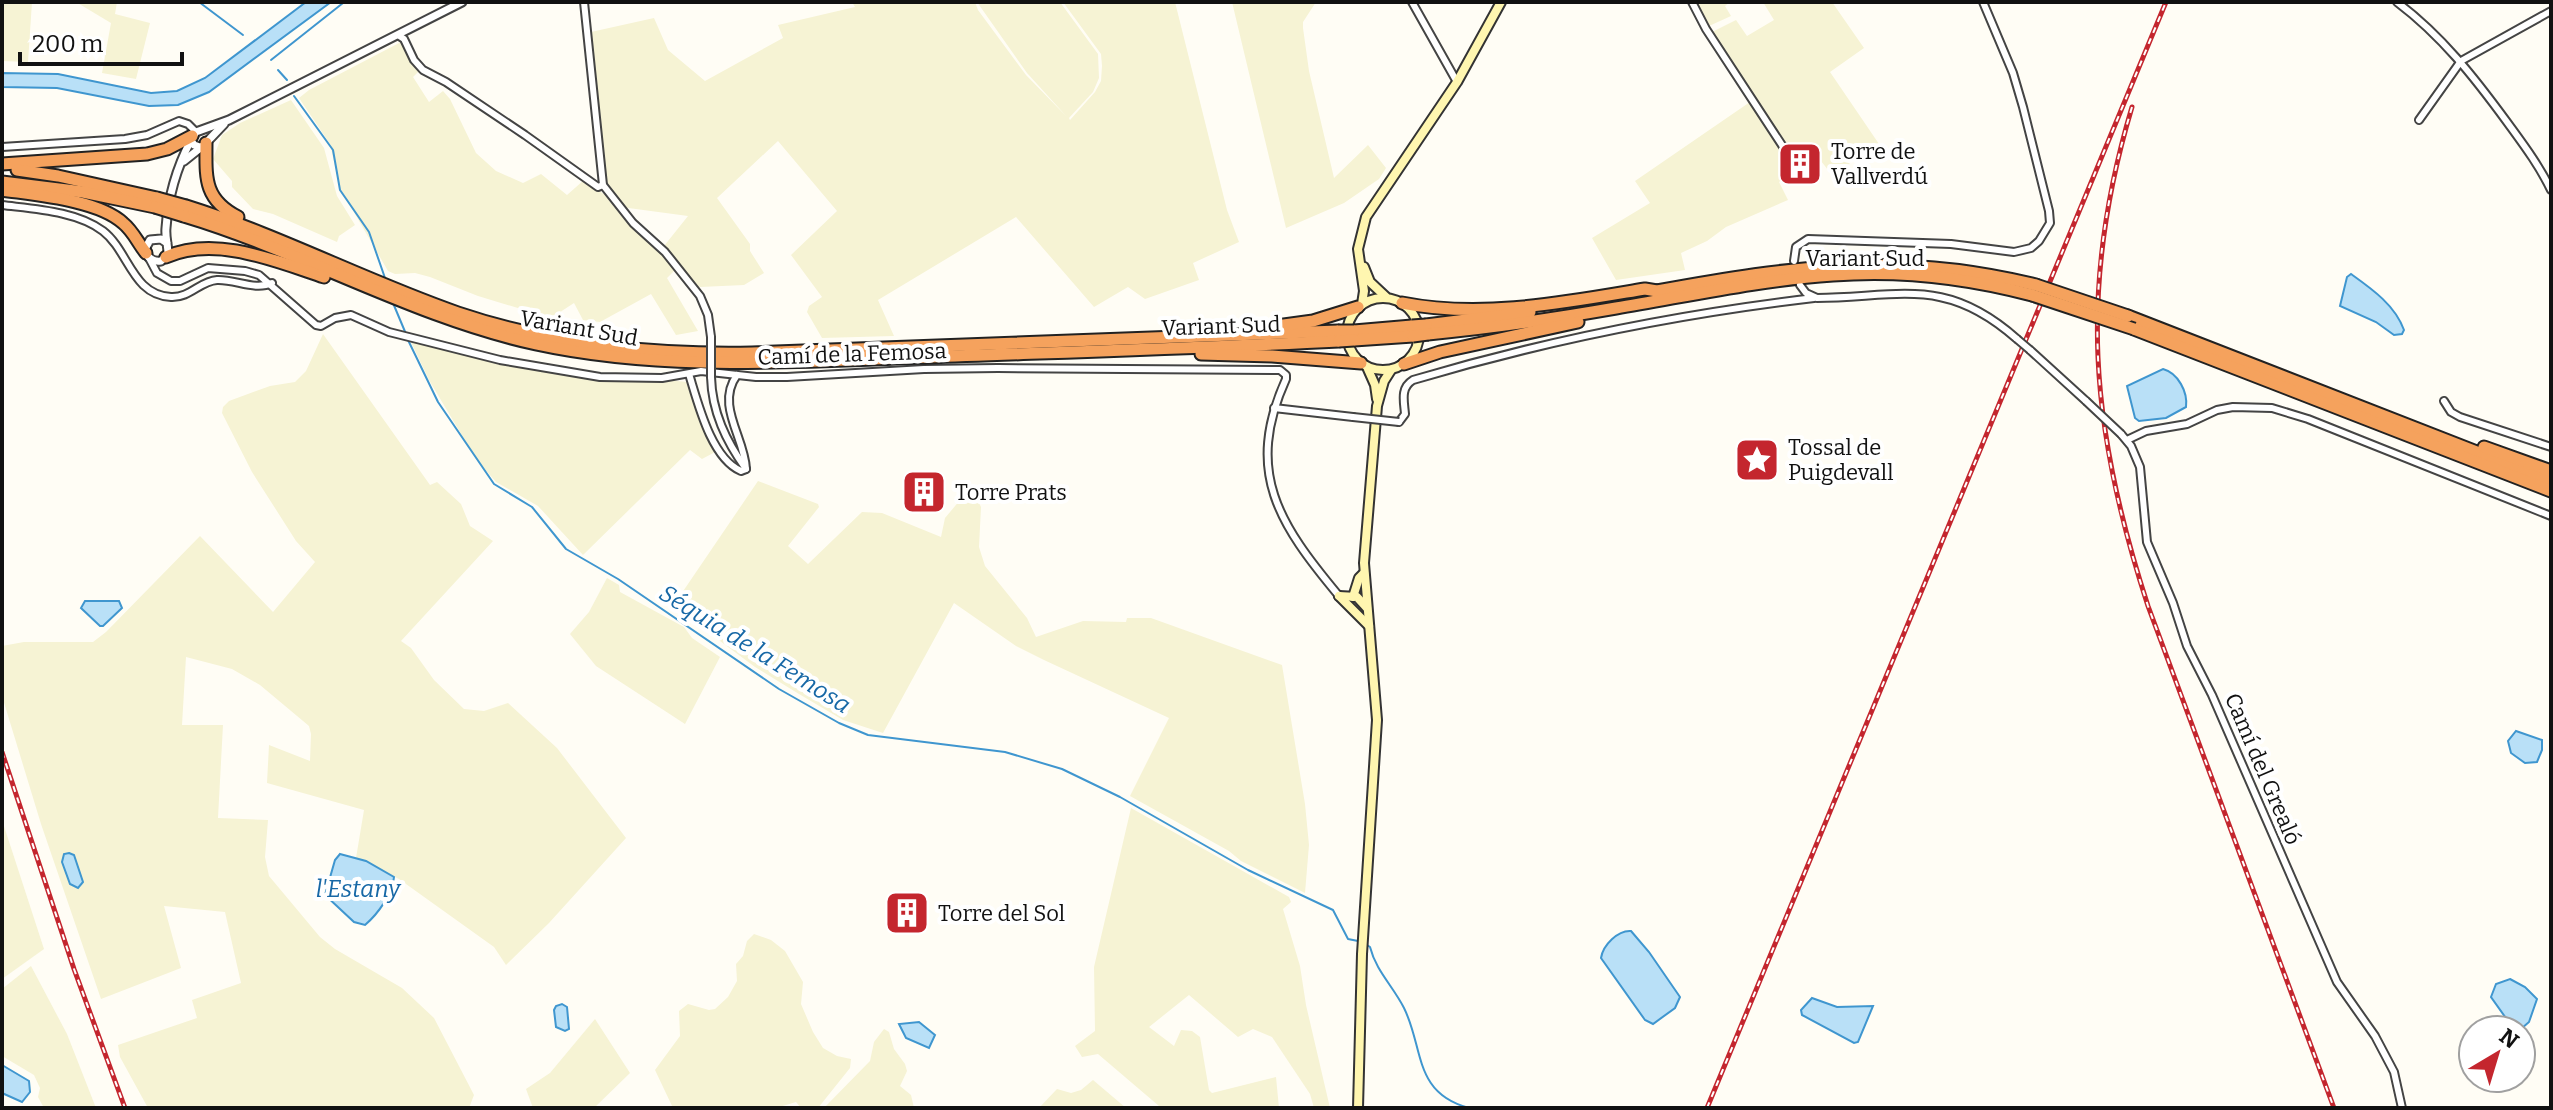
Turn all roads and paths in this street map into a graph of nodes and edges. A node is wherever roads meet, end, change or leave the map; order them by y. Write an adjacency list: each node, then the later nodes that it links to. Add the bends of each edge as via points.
1 (462, 2): 9 (street)
2 (584, 2): 21 (street)
3 (1412, 2): 11 (street)
4 (1501, 2): 11 (main road)
5 (1692, 2): 17 (street)
6 (1983, 2): 35 (street, via 2023,107 2050,223 2039,241 2014,252 1811,239 1797,246)
7 (2397, 2): 10 (street)
8 (2551, 11): 10 (street)
9 (398, 35): 12 (street); 21 (street, via 423,70 579,175)
10 (2461, 61): 13 (street); 23 (street)
11 (1455, 85): 27 (main road)
12 (229, 120): 14 (street); 15 (street)
13 (2419, 120)
14 (195, 135): 15 (street, via 206,135); 15 (street, via 194,145); 16 (street, via 188,124 176,121 125,139); 18 (highway, via 147,154); 19 (street)
15 (204, 143): 19 (street); 32 (highway, via 206,180 219,204)
16 (2, 147)
17 (1793, 162)
18 (2, 166): 24 (highway)
19 (179, 167): 28 (street)
20 (2, 182): 24 (highway)
21 (603, 185): 63 (street, bridge, via 700,296 711,337 714,404 720,426)
22 (2, 190): 33 (highway, via 104,211 126,225)
23 (2551, 190)
24 (156, 203): 26 (highway, bridge)
25 (2, 205): 39 (street, via 64,216 99,229 114,242 141,284 163,296 189,294 214,280)
26 (185, 211): 32 (highway, via 247,226); 41 (highway)
27 (1370, 214): 30 (main road); 37 (main road, via 1363,253)
28 (167, 215): 29 (street); 31 (street)
29 (154, 239): 31 (street); 33 (street)
30 (1358, 242): 37 (main road); 47 (main road, via 1364,291)
31 (167, 243): 34 (street)
32 (306, 251): 50 (highway, via 459,313 577,342 650,351 752,353)
33 (147, 255): 34 (street, via 153,261); 36 (street)
34 (164, 259): 36 (street); 41 (highway, via 188,248 218,249)
35 (1794, 261)
36 (160, 275): 39 (street, Camí de la Femosa, via 177,281 219,268 255,273)
37 (1366, 275): 44 (main road)
38 (1766, 282): 42 (highway, Variant Sud, via 1897,275); 48 (highway, Variant Sud, via 1564,317); 52 (highway)
39 (272, 283): 56 (street, Camí de la Femosa, via 316,325 351,315 389,332 500,360 600,377)
40 (1800, 285): 45 (street)
41 (361, 288): 51 (highway, Variant Sud, via 473,327 555,347 653,361)
42 (2034, 290): 43 (highway, via 1950,268 1867,263 1791,268); 55 (highway, bridge, via 2128,316); 66 (highway, bridge)
43 (1657, 291): 46 (highway, via 1508,307); 48 (highway, Variant Sud)
44 (1387, 298): 46 (main road); 47 (main road)
45 (1814, 298): 60 (street, bridge, via 1743,306 1546,345 1413,380 1403,394 1405,414 1399,422); 61 (street, bridge, via 1882,293 1961,302 2017,339)
46 (1402, 303): 52 (main road, via 1419,330 1415,352)
47 (1360, 305): 50 (highway, via 1287,325); 53 (main road, via 1346,333 1351,352)
48 (1427, 330): 49 (highway, Variant Sud, bridge)
49 (1338, 336): 50 (highway, Variant Sud); 51 (highway, Variant Sud)
50 (1078, 342)
51 (1030, 353): 53 (highway, via 1253,355)
52 (1404, 364): 54 (main road)
53 (1364, 365): 54 (main road); 59 (main road, via 1375,385)
54 (1391, 370): 59 (main road)
55 (2274, 373): 64 (highway); 65 (highway)
56 (689, 374): 57 (street, Camí de la Femosa); 63 (street, via 709,432 730,464)
57 (737, 375): 60 (street, Camí de la Femosa, via 998,368 1273,369 1286,375); 63 (street, via 729,385 728,404)
58 (2444, 401): 62 (street, via 2460,417)
59 (1377, 406): 68 (main road)
60 (1274, 408): 69 (street, Camí de la Femosa, via 1267,457 1279,513)
61 (2124, 437): 67 (street, via 2187,424 2228,407 2272,408); 75 (street, Camí del Grealó, via 2142,474 2147,542 2187,646 2337,982 2392,1066)
62 (2551, 447)
63 (746, 469)
64 (2551, 470)
65 (2551, 481)
66 (2551, 491)
67 (2551, 516)
68 (1364, 573): 70 (main road); 71 (main road)
69 (1339, 596): 70 (main road); 72 (main road)
70 (1353, 597): 71 (main road)
71 (1366, 604): 72 (main road); 73 (main road)
72 (1353, 609): 73 (main road)
73 (1369, 627): 74 (main road, via 1377,720)
74 (1358, 1108)
75 (2402, 1108)

